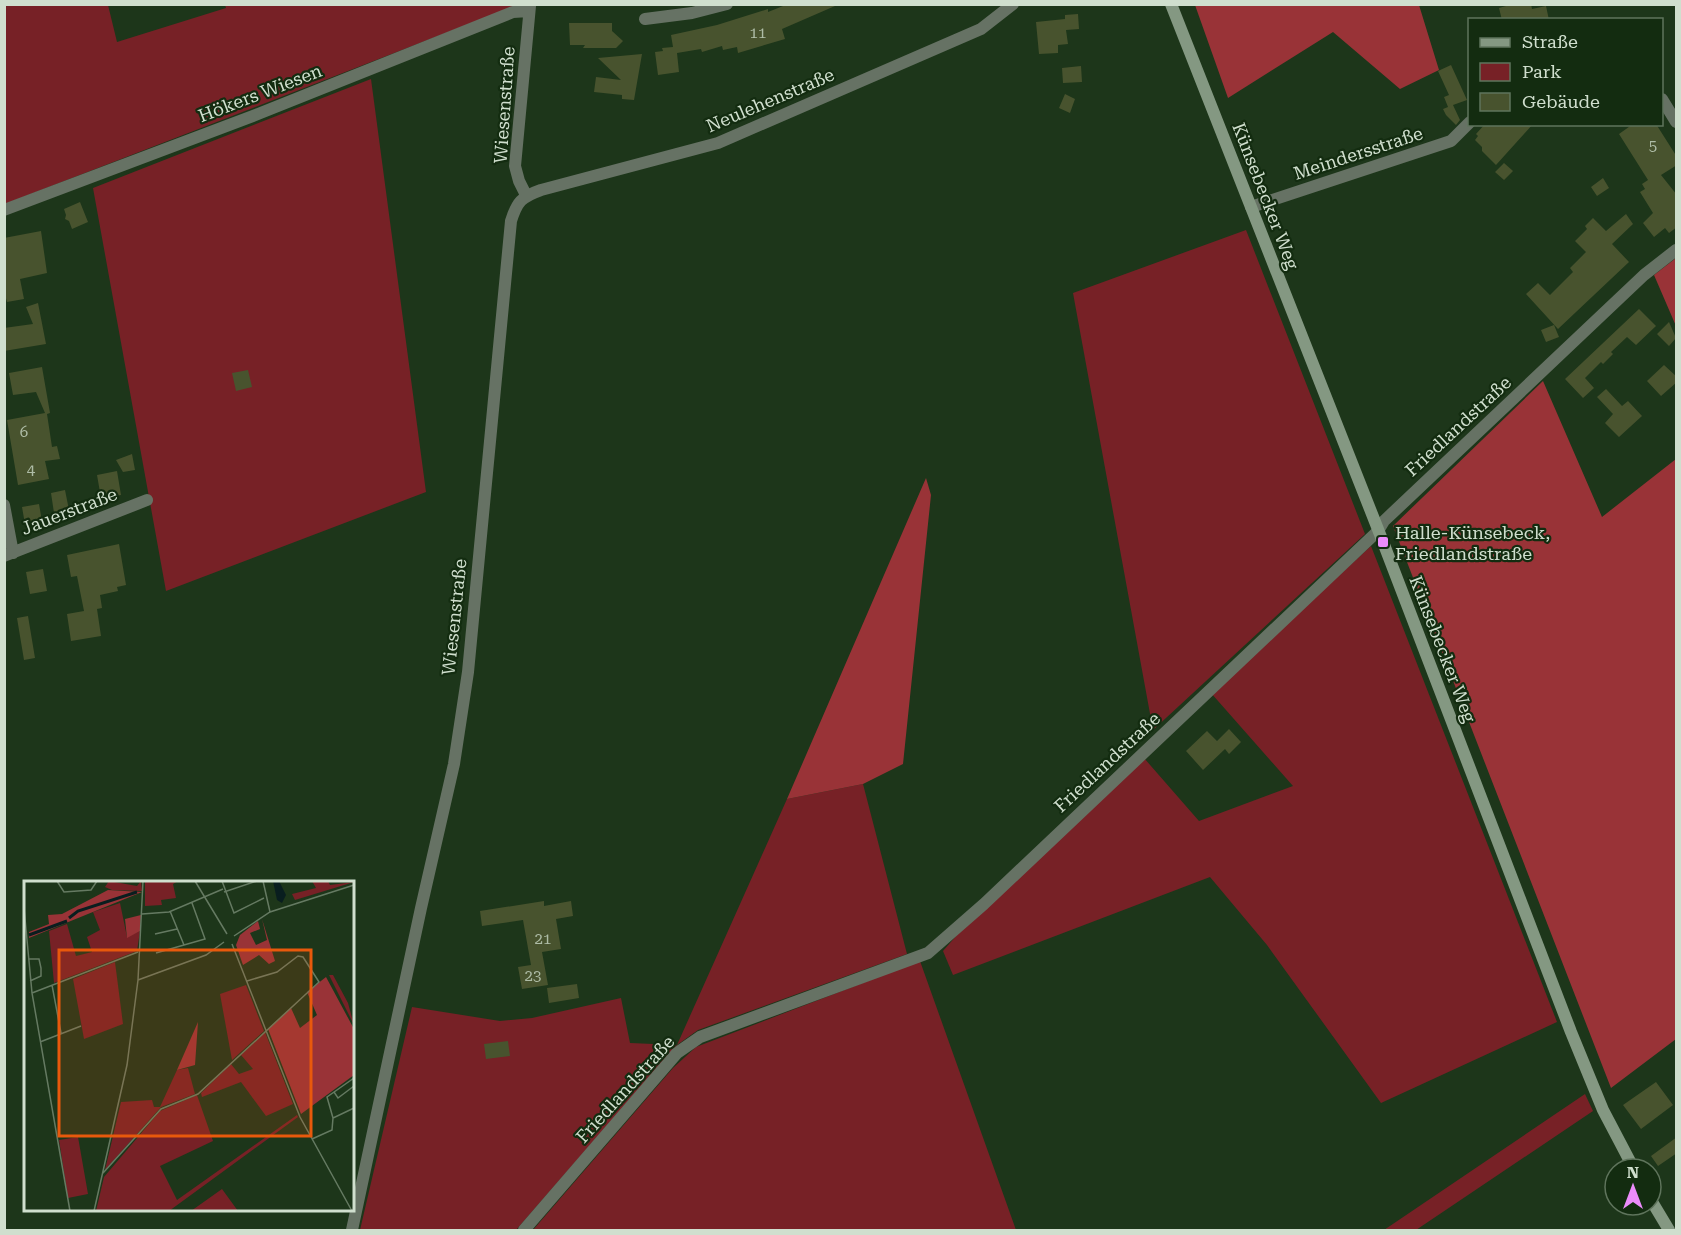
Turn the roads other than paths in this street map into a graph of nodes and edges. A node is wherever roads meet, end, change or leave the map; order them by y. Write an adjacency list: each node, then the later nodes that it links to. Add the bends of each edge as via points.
1 (727, 4): 5 (street)
2 (1013, 4): 9 (street, Neulehenstraße, via 981,29 718,143)
3 (1172, 4): 10 (street, Künsebecker Weg)
4 (529, 8): 9 (street, Wiesenstraße, via 516,166); 11 (street, Hökers Wiesen)
5 (645, 19)
6 (1663, 101): 7 (street)
7 (1677, 122)
8 (1468, 124): 10 (street, Meindersstraße, via 1451,141)
9 (526, 195): 19 (street, Wiesenstraße, via 510,221 468,672 454,764)
10 (1251, 207): 15 (street, Künsebecker Weg)
11 (4, 210)
12 (1677, 250): 15 (street, Friedlandstraße, via 1627,291 1384,520)
13 (147, 500): 16 (street, Jauerstraße)
14 (4, 505): 16 (street)
15 (1378, 531): 17 (street, Künsebecker Weg, via 1571,1032 1603,1110); 20 (street, Friedlandstraße, via 993,896 928,952 700,1037 677,1053)
16 (9, 554)
17 (1628, 1157)
18 (1661, 1217): 21 (street)
19 (352, 1230)
20 (524, 1230)
21 (1669, 1230)

